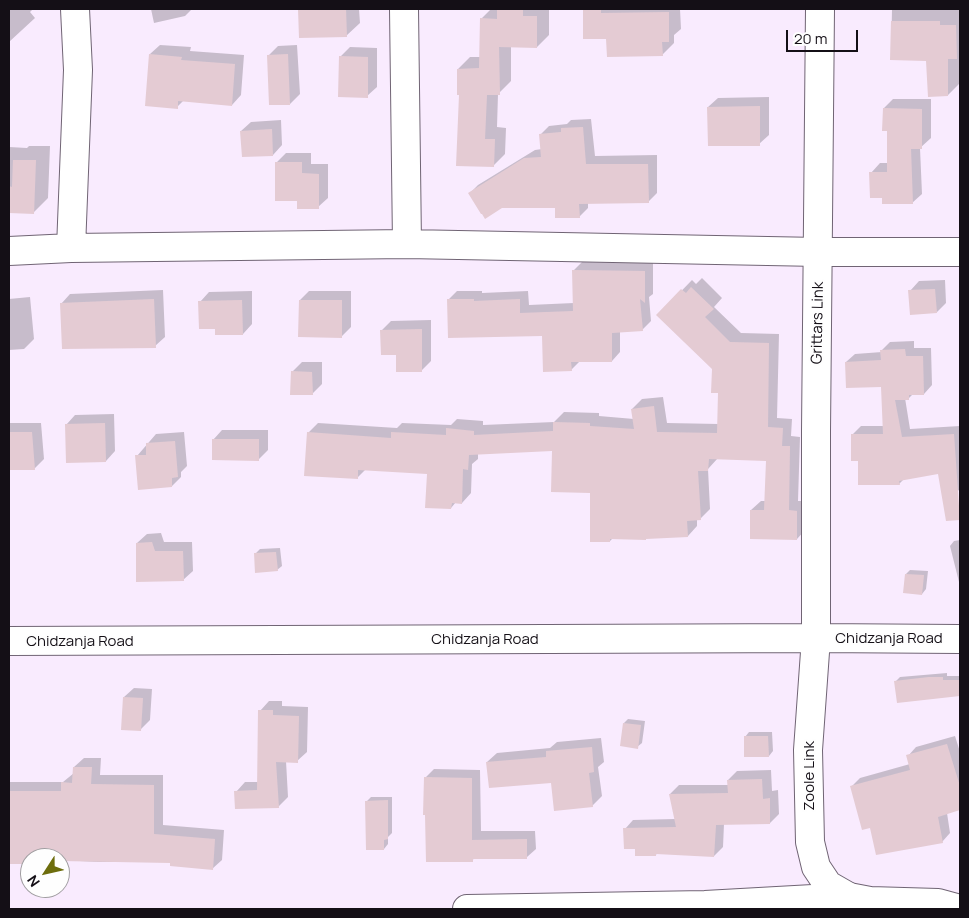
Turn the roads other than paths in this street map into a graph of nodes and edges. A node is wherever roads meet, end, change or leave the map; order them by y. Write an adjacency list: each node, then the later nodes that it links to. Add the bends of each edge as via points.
1 (75, 9): 5 (street, via 78,70)
2 (404, 9): 4 (street)
3 (820, 9): 7 (street, Grittars Link)
4 (407, 244): 5 (street); 7 (street)
5 (71, 248): 6 (street)
6 (9, 252)
7 (818, 252): 8 (street); 9 (street, Grittars Link)
8 (960, 252)
9 (816, 638): 10 (street, Chidzanja Road); 11 (street, Chidzanja Road); 12 (street, Zoole Link, via 808,750 810,842 816,867 828,886)
10 (960, 639)
11 (9, 641)
12 (849, 897): 13 (street); 15 (street, via 870,901 938,903)
13 (705, 907): 14 (street)
14 (466, 909)
15 (960, 909)

